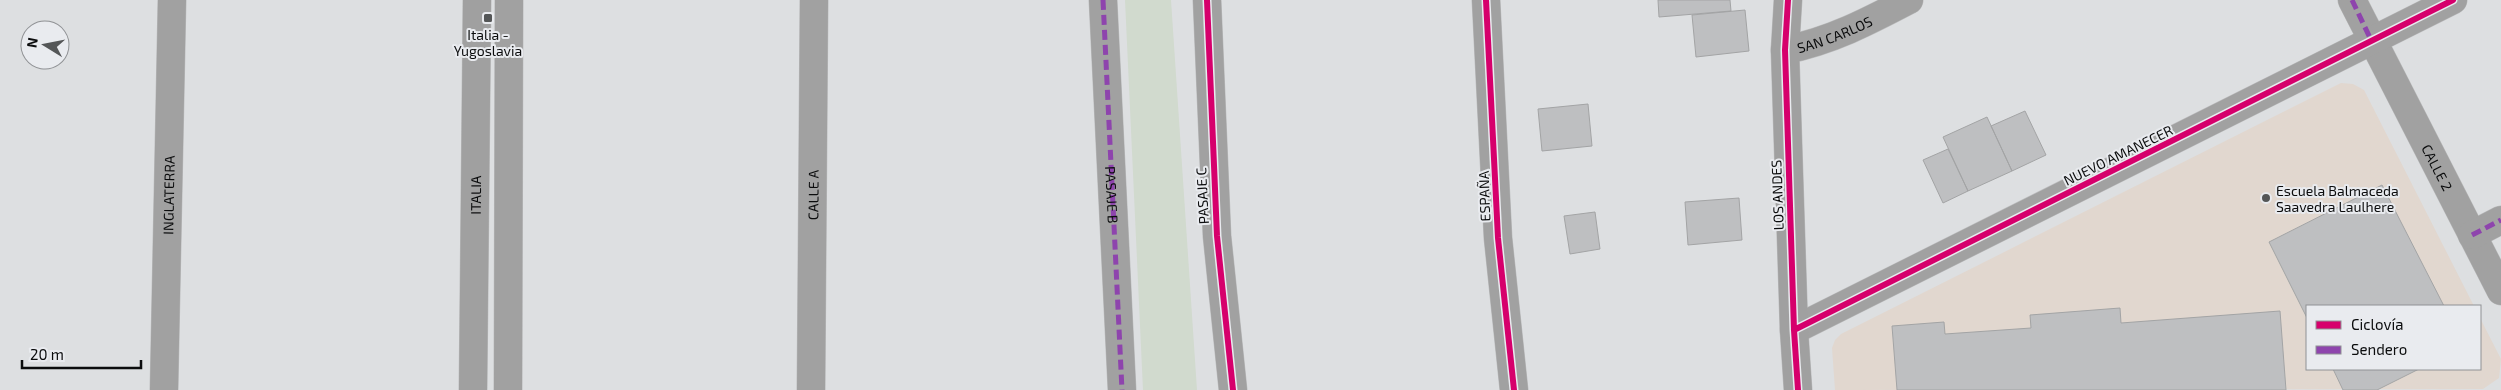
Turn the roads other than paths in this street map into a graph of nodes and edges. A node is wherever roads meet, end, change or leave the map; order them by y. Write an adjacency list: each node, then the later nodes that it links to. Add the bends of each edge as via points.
1 (172, 0): 18 (street, INGLATERRA)
2 (477, 0): 19 (street, ITALIA)
3 (509, 0): 20 (street)
4 (814, 0): 21 (street, CALLE A)
5 (1103, 0): 22 (street, PASAJE B)
6 (1207, 0): 23 (street, PASAJE C, via 1216,236)
7 (1486, 0): 24 (street, ESPAÑA, via 1498,238)
8 (1788, 0): 13 (street, LOS ANDES)
9 (1909, 0): 13 (street, SAN CARLOS, via 1844,33)
10 (2352, 0): 12 (street, CALLE 2)
11 (2453, 0): 12 (street, NUEVO AMANECER)
12 (2372, 42): 15 (street, CALLE 2); 17 (street, NUEVO AMANECER)
13 (1786, 50): 17 (street, LOS ANDES)
14 (2501, 220): 15 (street)
15 (2472, 235): 16 (street, CALLE 2)
16 (2501, 291)
17 (1794, 330): 25 (street, LOS ANDES)
18 (164, 390)
19 (473, 390)
20 (508, 390)
21 (811, 390)
22 (1122, 390)
23 (1233, 390)
24 (1514, 390)
25 (1798, 390)

